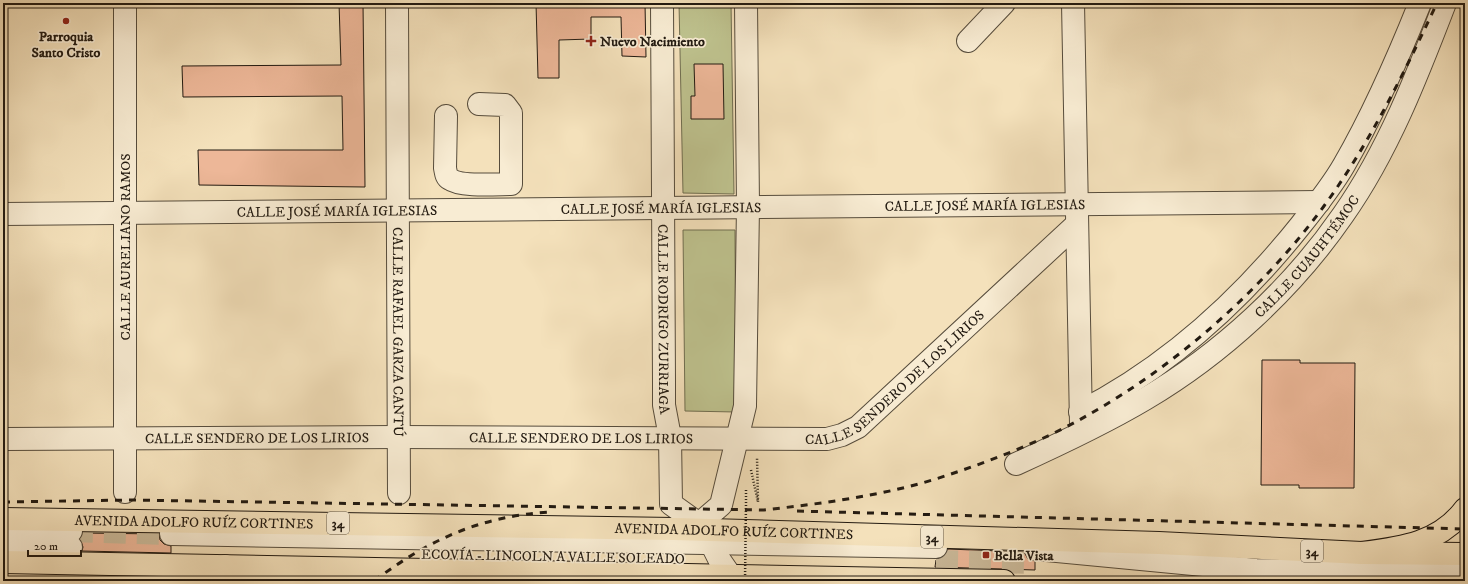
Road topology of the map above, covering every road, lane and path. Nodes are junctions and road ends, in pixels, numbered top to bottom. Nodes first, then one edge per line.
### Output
1 (125, 3) edge
2 (396, 3) edge
3 (662, 3) edge
4 (746, 3) edge
5 (1004, 3) edge
6 (1073, 3) edge
7 (1420, 3) edge
8 (1445, 3) edge
9 (968, 41) dead end
10 (479, 104) dead end
11 (446, 116) dead end
12 (511, 184) junction
13 (1319, 202) junction
14 (748, 206) junction
15 (662, 208) junction
16 (510, 209) junction
17 (397, 210) junction
18 (124, 212) junction
19 (3, 214) edge
20 (1077, 214) junction
21 (1080, 412) junction
22 (1082, 434) junction
23 (399, 437) junction
24 (670, 437) junction
25 (747, 438) junction
26 (3, 439) edge
27 (124, 439) junction
28 (749, 464) dead end
29 (1016, 464) dead end
30 (746, 488) dead end
31 (125, 492) dead end
32 (399, 493) dead end
33 (1465, 508) edge
34 (3, 519) edge
35 (3, 530) edge
36 (171, 540) tunnel mouth
37 (3, 546) edge
38 (1362, 553) junction
39 (936, 554) tunnel mouth
40 (1465, 554) edge
41 (720, 556) edge
42 (1035, 556) tunnel mouth
43 (3, 562) edge
44 (225, 573) edge
45 (374, 574) edge
46 (1465, 574) edge
47 (475, 575) edge
48 (1255, 575) edge
49 (794, 579) edge
50 (891, 580) edge
51 (979, 581) edge
52 (1004, 581) edge
53 (1286, 581) edge

1 - 18 street, CALLE AURELIANO RAMOS
2 - 17 street, CALLE RAFAEL GARZA CANTÚ
3 - 15 street, CALLE RODRIGO ZURRIAGA
4 - 14 street
5 - 9 street
6 - 20 street
7 - 13 street, CALLE CUAUHTÉMOC
8 - 22 street, CALLE CUAUHTÉMOC
10 - 12 street
11 - 12 street
12 - 16 street
13 - 20 street, CALLE JOSÉ MARÍA IGLESIAS
13 - 21 street, CALLE CUAUHTÉMOC
14 - 15 street, CALLE JOSÉ MARÍA IGLESIAS
14 - 20 street, CALLE JOSÉ MARÍA IGLESIAS
14 - 25 street
15 - 16 street, CALLE JOSÉ MARÍA IGLESIAS
15 - 24 street, CALLE RODRIGO ZURRIAGA
16 - 17 street, CALLE JOSÉ MARÍA IGLESIAS
17 - 18 street, CALLE JOSÉ MARÍA IGLESIAS
17 - 23 street, CALLE RAFAEL GARZA CANTÚ
18 - 19 street, CALLE JOSÉ MARÍA IGLESIAS
18 - 27 street, CALLE AURELIANO RAMOS
20 - 21 street
20 - 25 street, CALLE SENDERO DE LOS LIRIOS
21 - 22 street
22 - 29 street, CALLE CUAUHTÉMOC
23 - 24 street, CALLE SENDERO DE LOS LIRIOS
23 - 27 street, CALLE SENDERO DE LOS LIRIOS
23 - 32 street, CALLE RAFAEL GARZA CANTÚ
24 - 25 street, CALLE SENDERO DE LOS LIRIOS
24 - 41 street, CALLE RODRIGO ZURRIAGA
25 - 28 path
25 - 41 street
26 - 27 street, CALLE SENDERO DE LOS LIRIOS
27 - 31 street, CALLE AURELIANO RAMOS
30 - 41 path, bridge
33 - 38 main road
34 - 41 main road, AVENIDA ADOLFO RUÍZ CORTINES / 34
35 - 37 street
36 - 41 street
38 - 40 main road, AVENIDA ADOLFO RUÍZ CORTINES / 34
38 - 41 main road, AVENIDA ADOLFO RUÍZ CORTINES / 34
39 - 41 street
41 - 47 main road, AVENIDA ADOLFO RUÍZ CORTINES / 34
41 - 49 main road, AVENIDA ADOLFO RUÍZ CORTINES / 34
42 - 48 street
43 - 44 main road, AVENIDA ADOLFO RUÍZ CORTINES / 34
44 - 45 main road, AVENIDA ADOLFO RUÍZ CORTINES / 34
45 - 47 main road, AVENIDA ADOLFO RUÍZ CORTINES / 34
46 - 48 street
48 - 53 street
49 - 50 main road, AVENIDA ADOLFO RUÍZ CORTINES / 34
50 - 51 main road, AVENIDA ADOLFO RUÍZ CORTINES / 34
51 - 52 main road, AVENIDA ADOLFO RUÍZ CORTINES / 34

